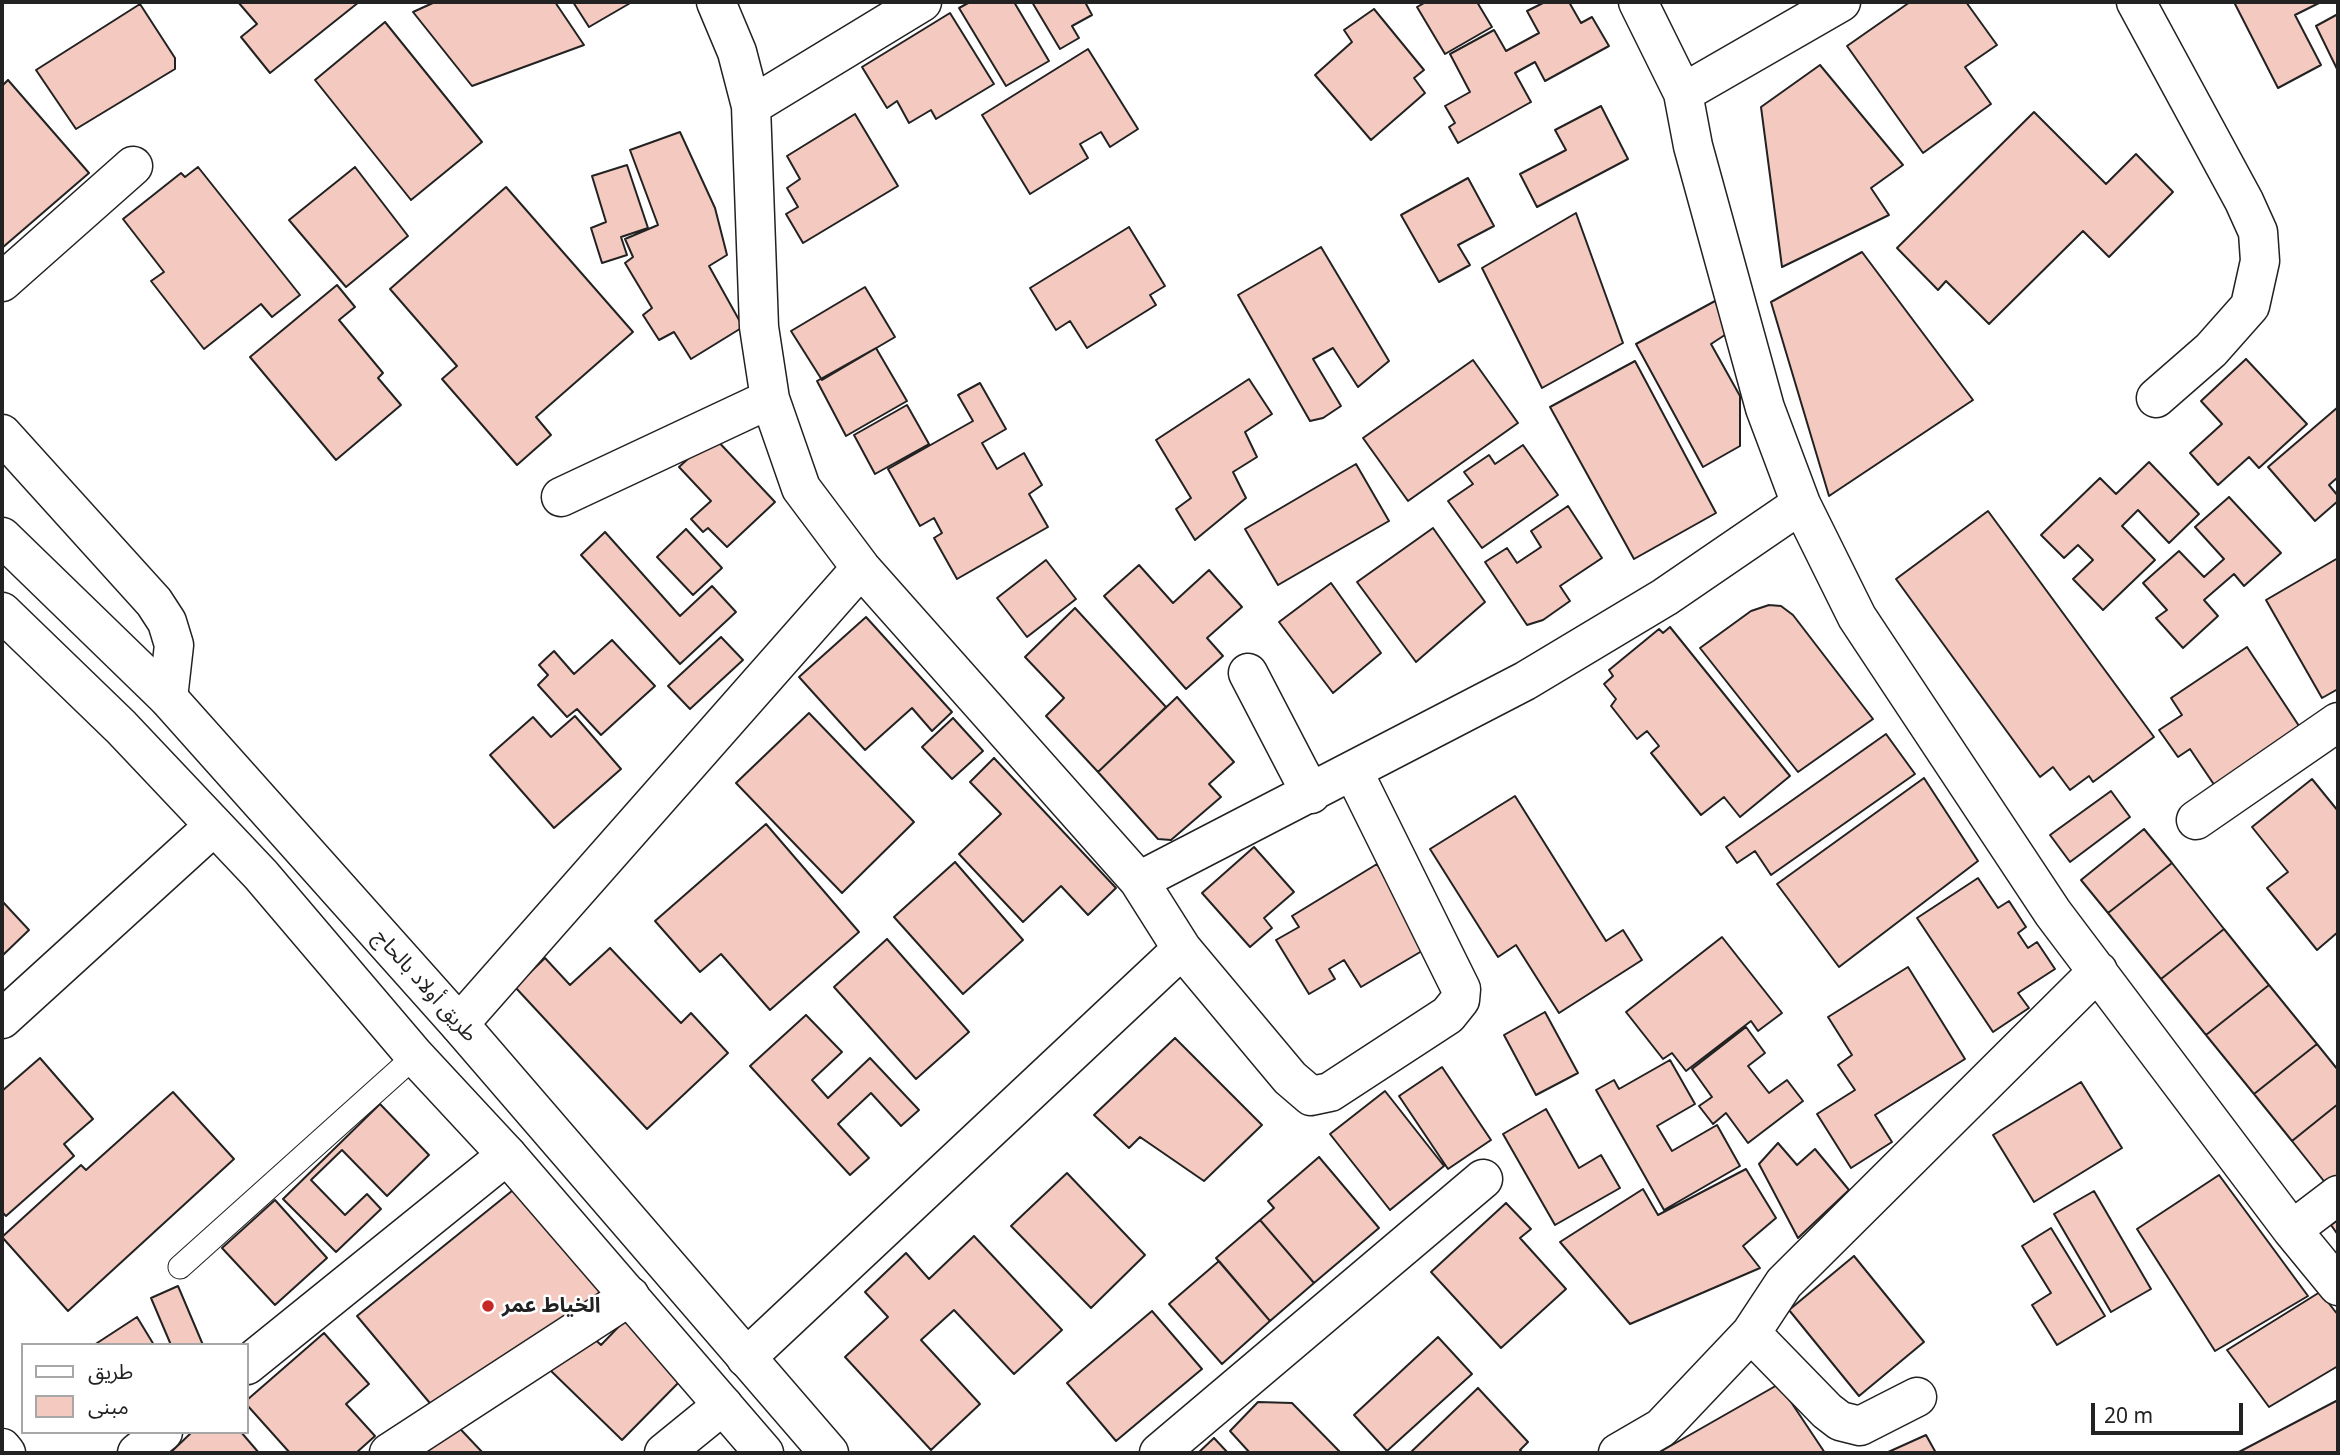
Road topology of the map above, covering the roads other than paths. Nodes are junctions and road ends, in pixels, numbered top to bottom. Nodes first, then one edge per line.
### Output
1 (716, 2) edge
2 (922, 2) edge
3 (1638, 2) edge
4 (1841, 2) edge
5 (2136, 2) edge
6 (1683, 93) junction
7 (751, 106) junction
8 (133, 166) dead end
9 (2, 282) edge
10 (2156, 398) dead end
11 (770, 399) junction
12 (2, 434) edge
13 (561, 497) dead end
14 (1801, 504) junction
15 (2, 537) edge
16 (861, 568) junction
17 (2, 612) edge
18 (1248, 673) dead end
19 (168, 698) junction
20 (2338, 722) edge
21 (1353, 771) junction
22 (1311, 794) junction
23 (2196, 820) dead end
24 (214, 826) junction
25 (1139, 881) junction
26 (1182, 949) junction
27 (2098, 971) junction
28 (2, 1019) edge
29 (459, 1024) junction
30 (415, 1056) junction
31 (507, 1155) junction
32 (1483, 1179) dead end
33 (2338, 1195) edge
34 (2292, 1230) junction
35 (180, 1266) dead end
36 (2338, 1286) edge
37 (630, 1296) junction
38 (1751, 1333) junction
39 (746, 1358) junction
40 (248, 1363) edge
41 (1917, 1397) dead end
42 (723, 1405) junction
43 (161, 1434) edge
44 (2, 1448) edge
45 (6, 1453) edge
46 (137, 1453) edge
47 (389, 1453) edge
48 (664, 1453) edge
49 (764, 1453) edge
50 (829, 1453) edge
51 (1159, 1453) edge
52 (1618, 1453) edge

1 - 7 street
2 - 7 street
3 - 6 street
4 - 6 street
5 - 10 street
6 - 14 street
7 - 11 street
8 - 9 street
11 - 13 street
11 - 16 street
12 - 19 street
14 - 21 street
14 - 27 street
15 - 19 street, طريق أولاد بالحاج
16 - 25 street
16 - 29 street
17 - 24 street
18 - 22 street
19 - 29 street, طريق أولاد بالحاج
20 - 23 street
21 - 22 street
21 - 26 street
22 - 25 street
24 - 28 street
24 - 30 street
25 - 26 street
26 - 39 street
27 - 34 street
27 - 38 street
29 - 39 street, طريق أولاد بالحاج
30 - 31 street
30 - 35 lane
31 - 37 street
31 - 40 street
32 - 51 street
33 - 34 street
34 - 36 street
37 - 42 street
37 - 47 street
38 - 41 street
38 - 52 street
39 - 50 street, طريق أولاد بالحاج
42 - 48 street
42 - 49 street
43 - 46 street
44 - 45 street

